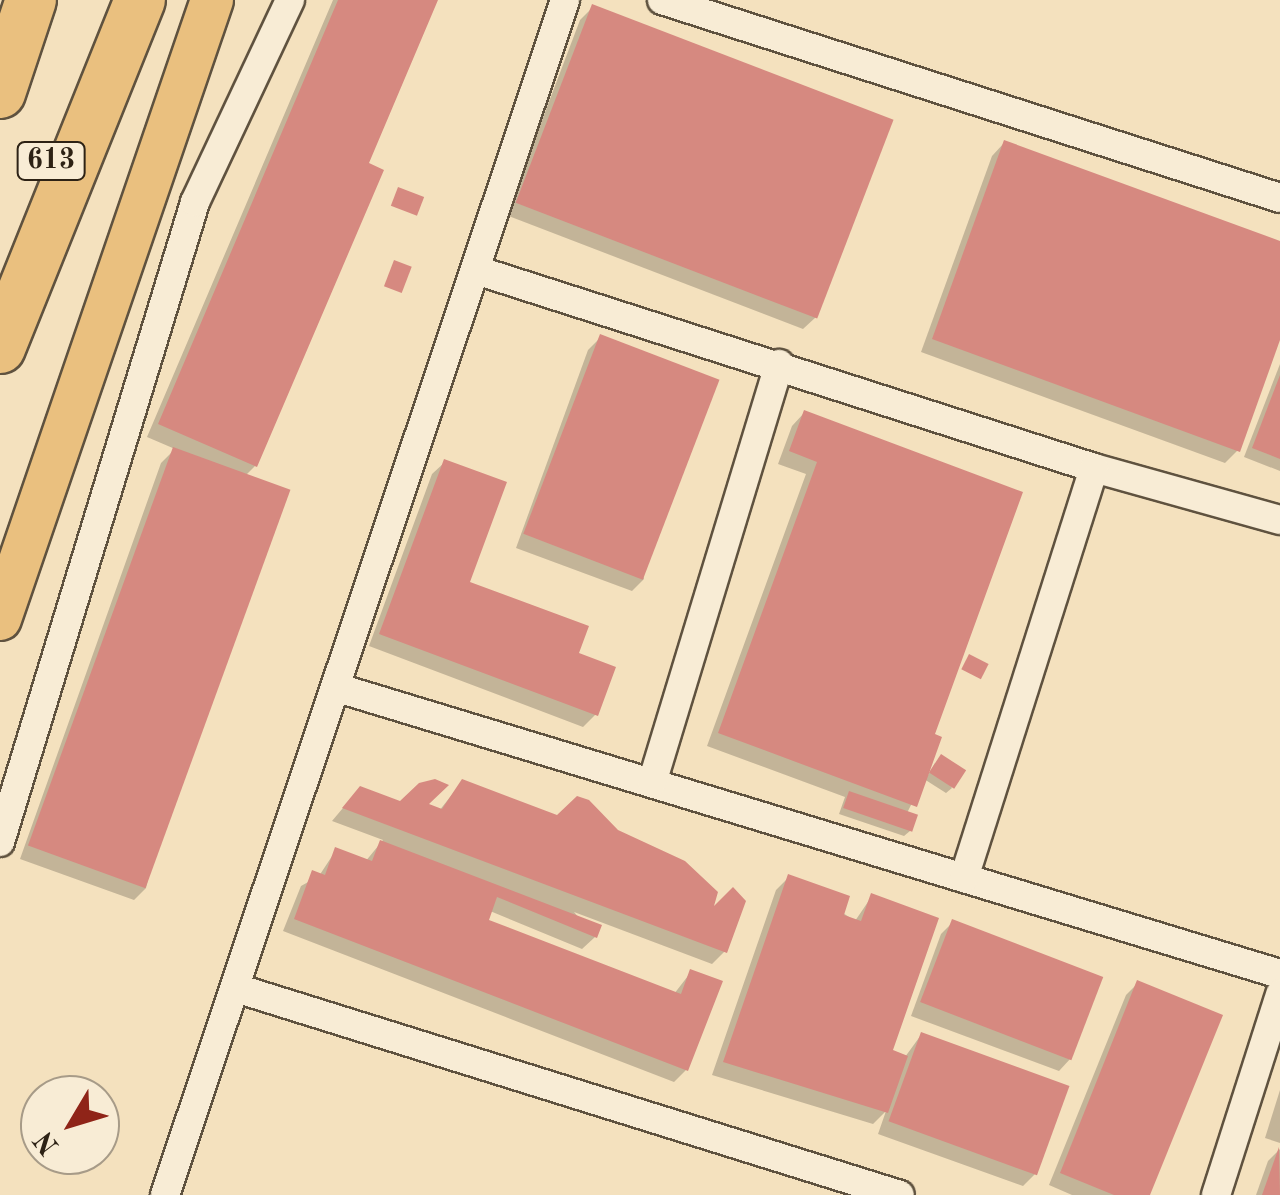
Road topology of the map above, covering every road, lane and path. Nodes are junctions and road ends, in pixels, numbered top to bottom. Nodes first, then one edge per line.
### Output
1 (31, 0) edge
2 (103, 0) edge
3 (140, 0) edge
4 (212, 0) edge
5 (290, 0) edge
6 (565, 0) edge
7 (662, 0) edge
8 (0, 93) edge
9 (1280, 198) edge
10 (476, 270) junction
11 (0, 322) edge
12 (0, 348) edge
13 (779, 364) junction
14 (1094, 468) junction
15 (1280, 520) edge
16 (0, 619) edge
17 (338, 688) junction
18 (652, 783) junction
19 (0, 842) edge
20 (964, 878) junction
21 (1280, 974) edge
22 (238, 989) junction
23 (1280, 994) edge
24 (165, 1195) edge
25 (900, 1195) edge
26 (1216, 1195) edge

1 - 8 highway
2 - 11 highway, 613
3 - 12 highway
4 - 16 main road
5 - 19 street
6 - 10 street
7 - 9 street
10 - 13 street
10 - 17 street
13 - 14 street
13 - 18 street
14 - 15 street
14 - 20 street
17 - 18 street
17 - 22 street
18 - 20 street
20 - 21 street
22 - 24 street
22 - 25 street
23 - 26 street

